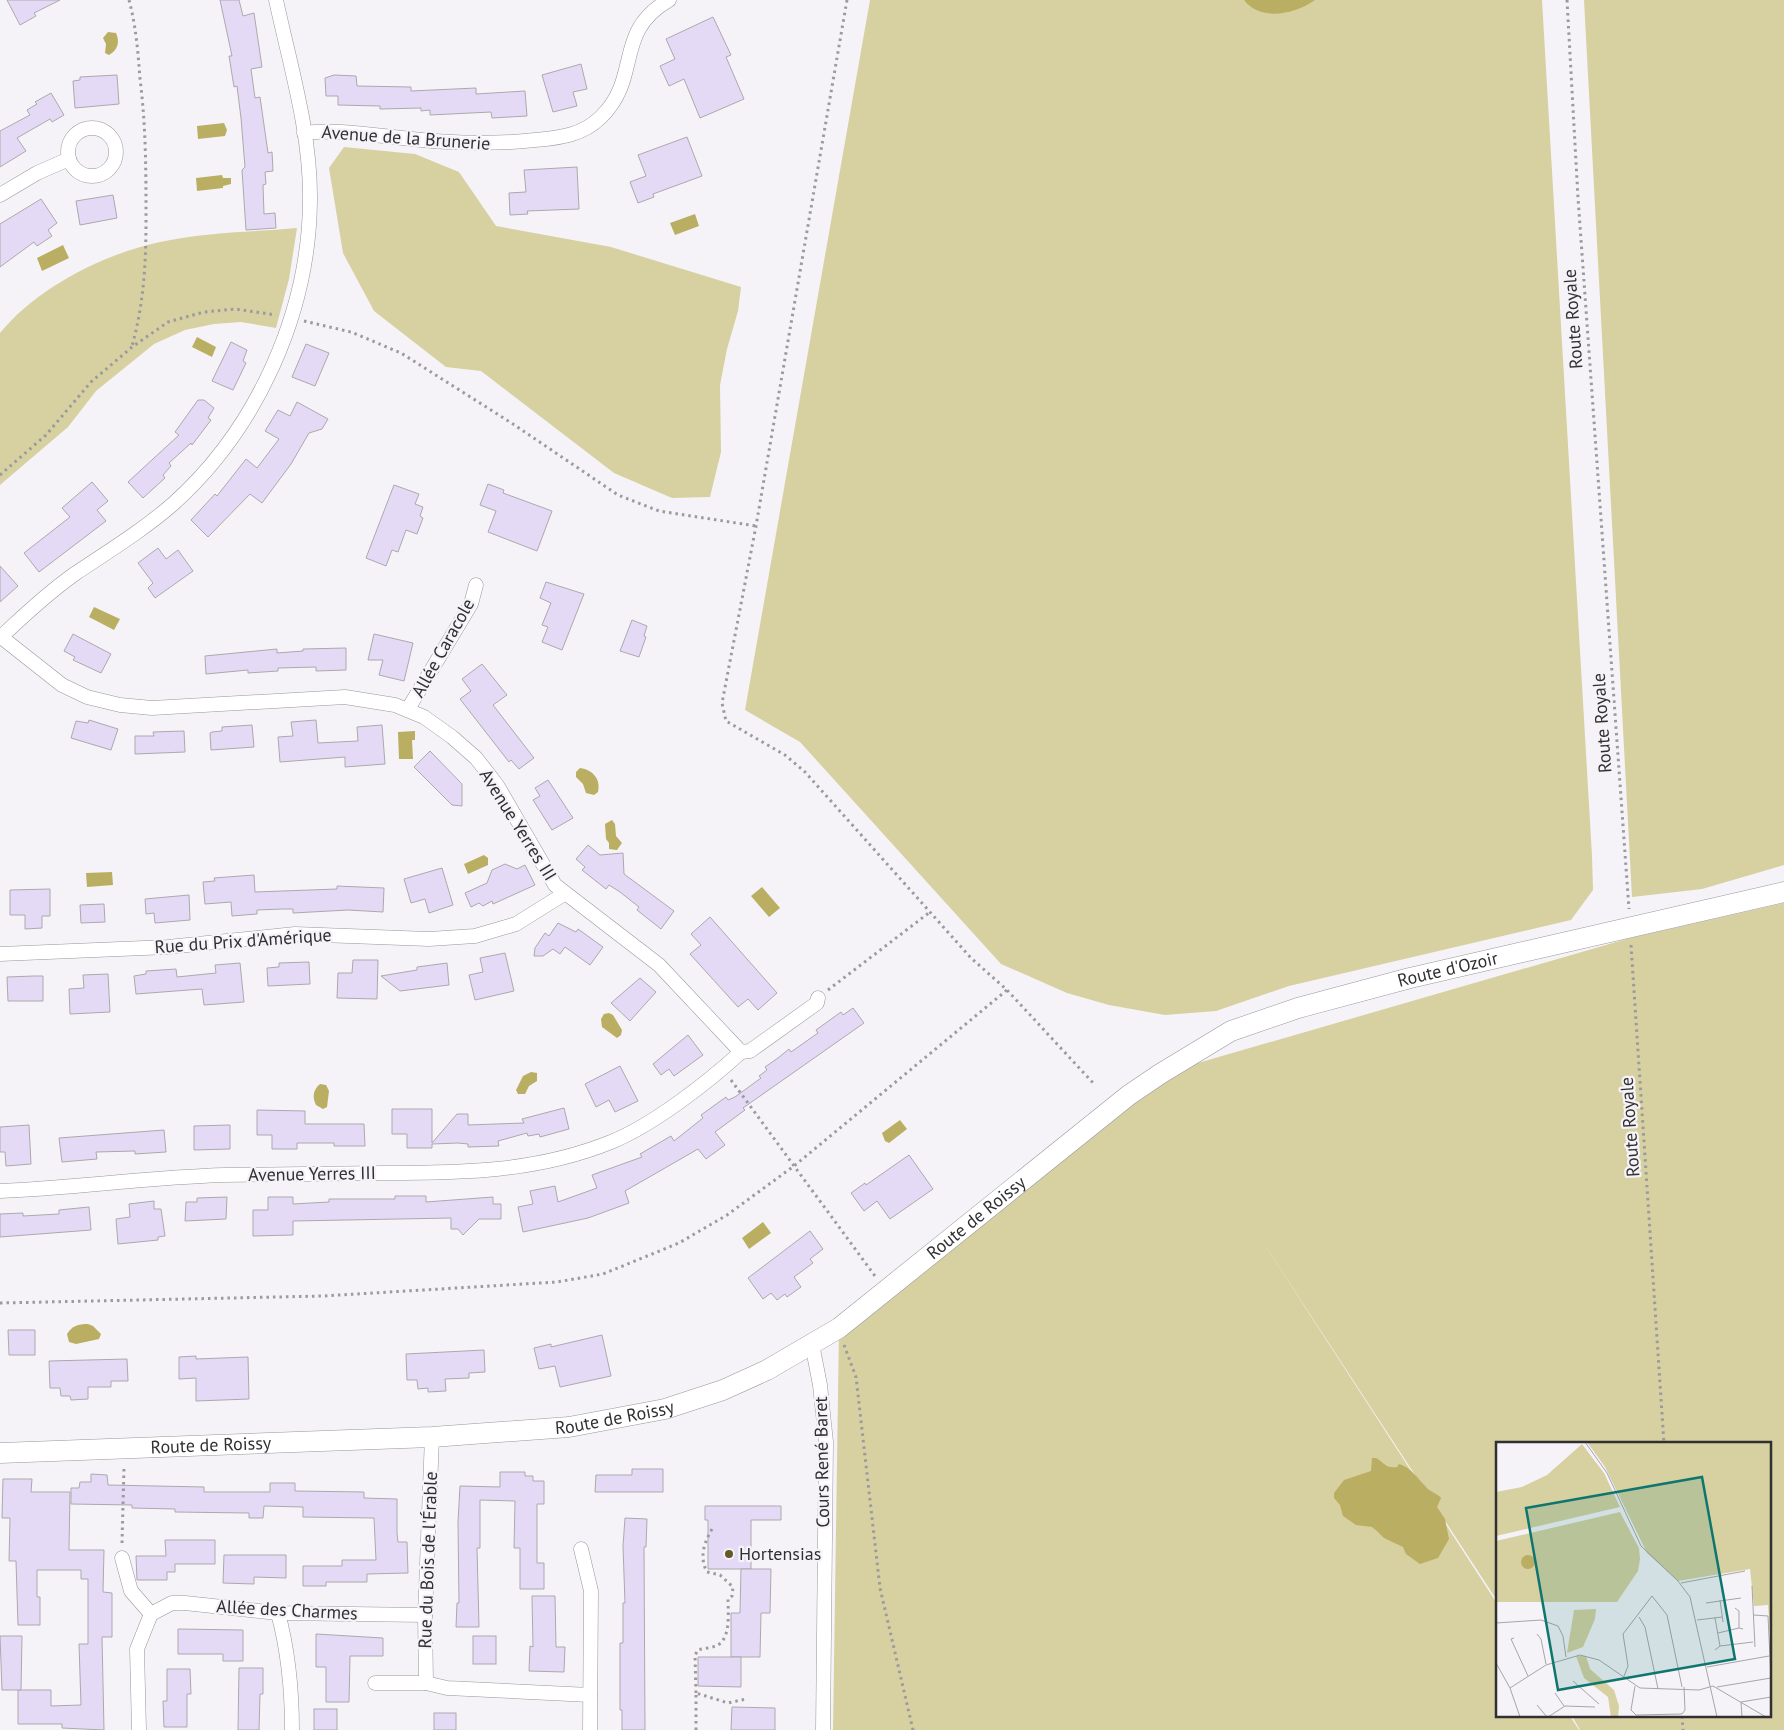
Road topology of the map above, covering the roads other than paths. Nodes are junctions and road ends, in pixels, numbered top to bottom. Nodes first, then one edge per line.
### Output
1 (276, 0) edge
2 (669, 0) edge
3 (304, 133) junction
4 (69, 159) dead end
5 (0, 195) edge
6 (476, 585) dead end
7 (1, 638) edge
8 (408, 709) junction
9 (1784, 892) edge
10 (564, 894) junction
11 (0, 954) edge
12 (818, 998) road end
13 (742, 1052) junction
14 (1129, 1096) joint
15 (0, 1191) edge
16 (812, 1344) junction
17 (432, 1437) junction
18 (0, 1452) edge
19 (581, 1549) dead end
20 (122, 1558) road end
21 (278, 1613) junction
22 (151, 1614) junction
23 (425, 1615) junction
24 (426, 1683) junction
25 (375, 1684) dead end
26 (590, 1695) junction
27 (139, 1730) edge
28 (292, 1730) edge
29 (590, 1730) edge
30 (822, 1730) edge

1 - 3 street
2 - 3 street, Avenue de la Brunerie
3 - 7 street
4 - 5 street
6 - 8 street, Allée Caracole
7 - 8 street, Avenue Yerres III
8 - 10 street, Avenue Yerres III
9 - 14 main road, Route d'Ozoir
10 - 11 street, Rue du Prix d'Amérique
10 - 13 street, Avenue Yerres III
12 - 13 street, Avenue Yerres III
13 - 15 street, Avenue Yerres III
14 - 16 main road, Route de Roissy
16 - 17 main road, Route de Roissy
16 - 30 street, Cours René Baret
17 - 18 main road, Route de Roissy
17 - 23 street, Rue du Bois de l'Érable
19 - 26 street
20 - 22 street
21 - 22 street, Allée des Charmes
21 - 23 street, Allée des Charmes
21 - 28 street
22 - 27 street
23 - 24 street, Rue du Bois de l'Érable
24 - 25 street
24 - 26 street
26 - 29 street

